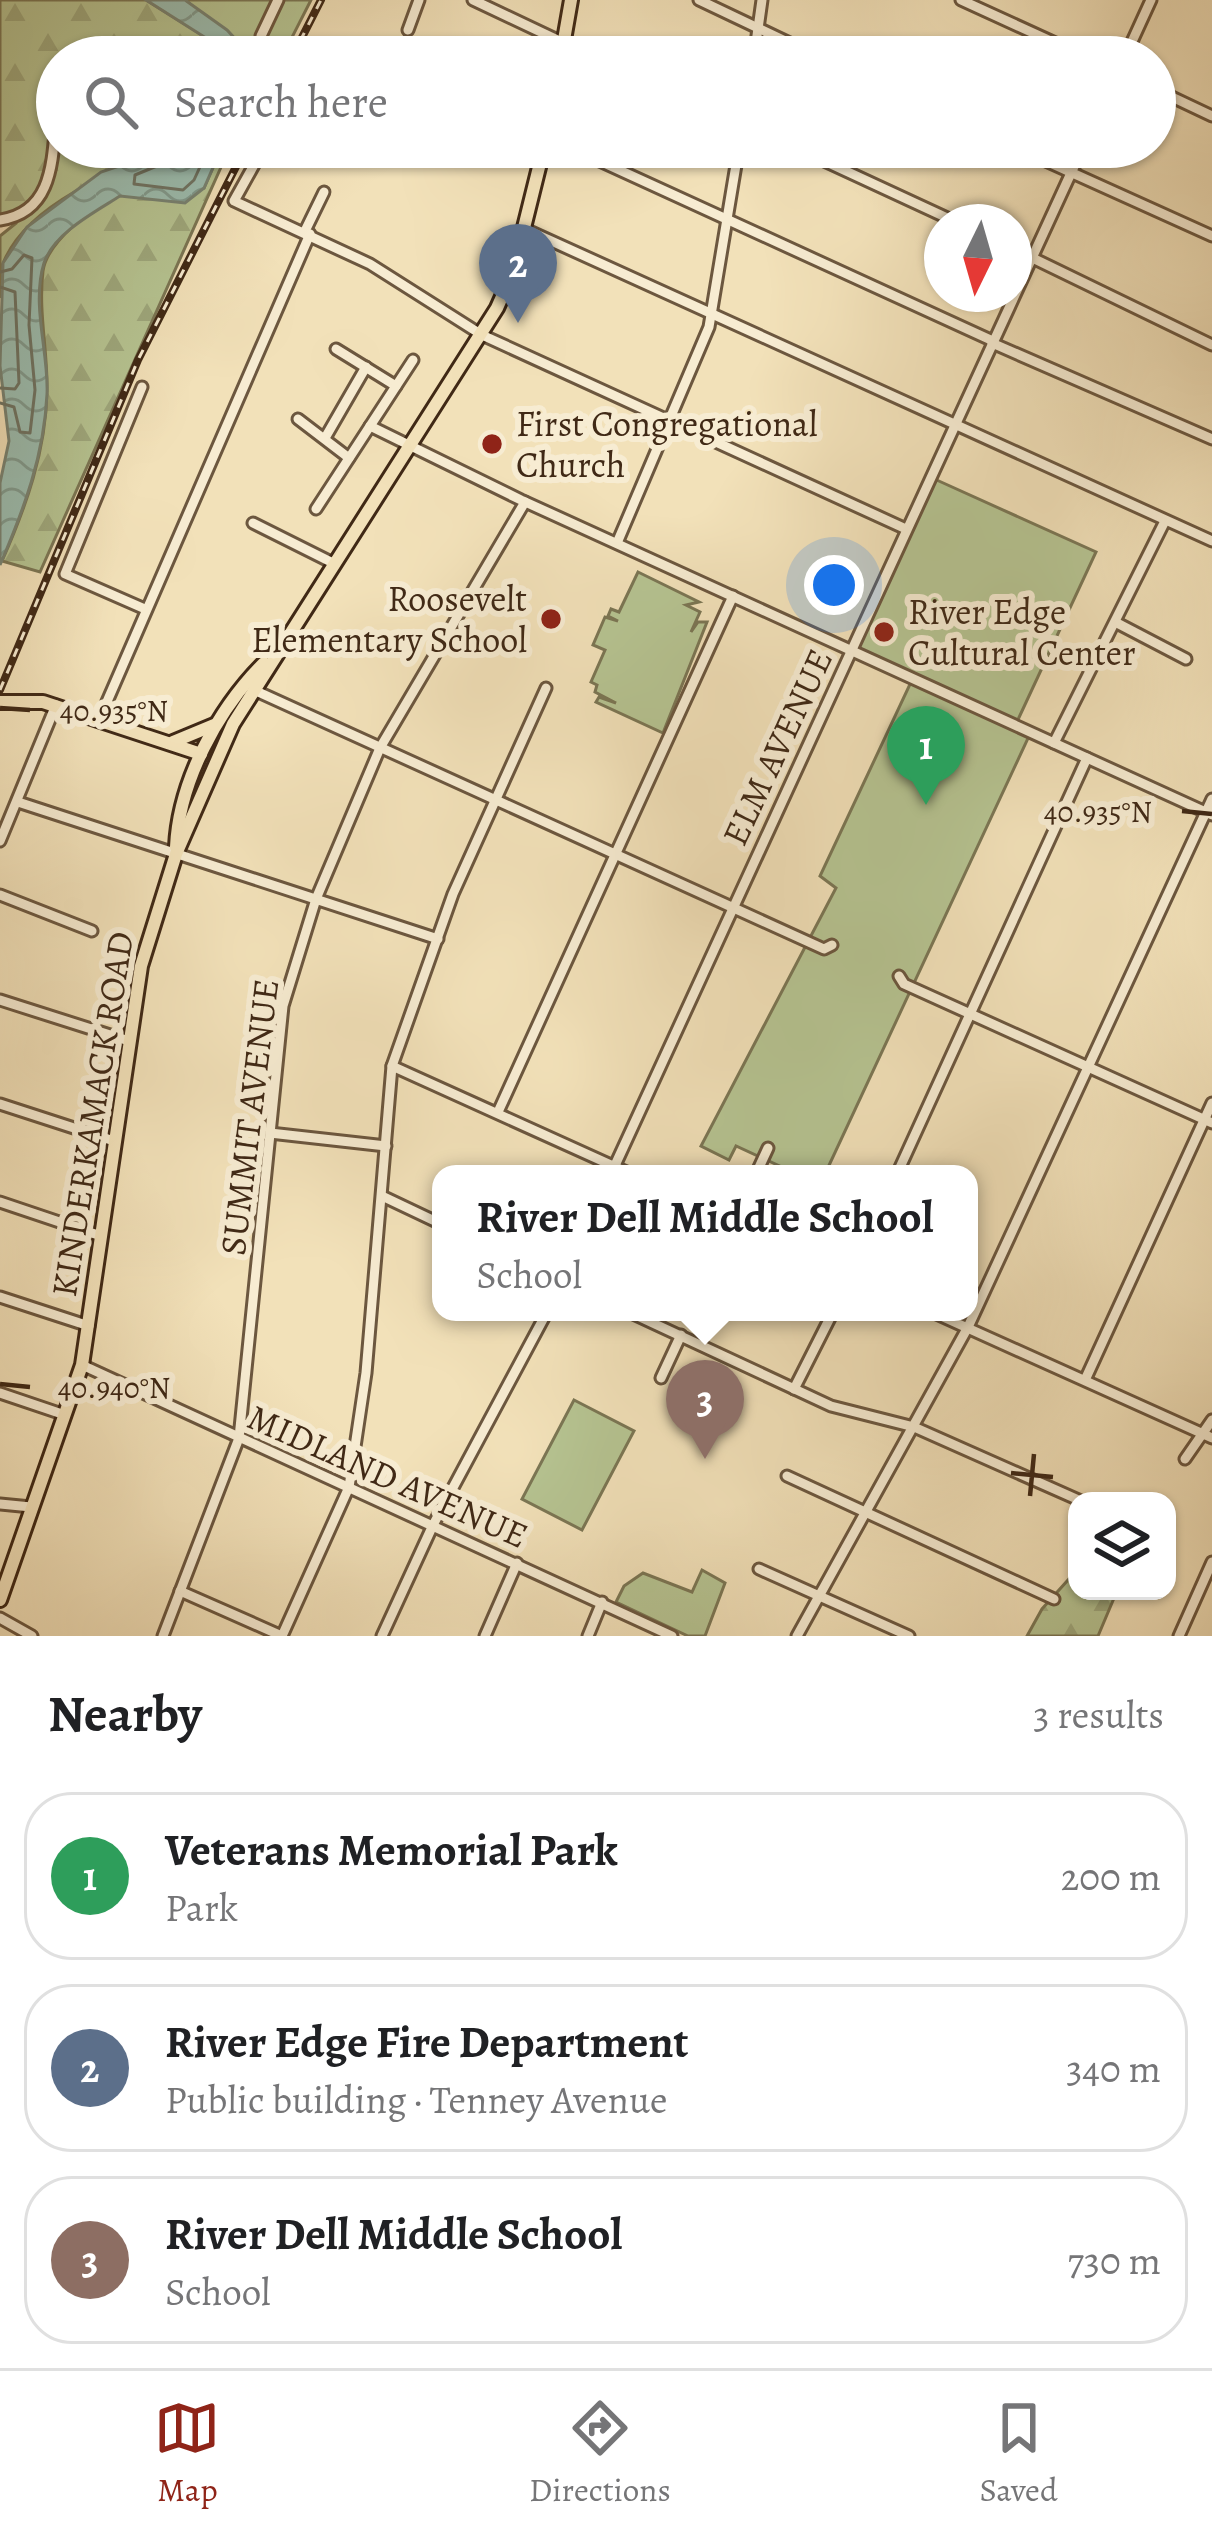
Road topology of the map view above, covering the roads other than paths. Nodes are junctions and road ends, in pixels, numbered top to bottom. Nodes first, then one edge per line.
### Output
1 (278, 0) edge
2 (419, 0) edge
3 (473, 0) edge
4 (571, 0) edge
5 (699, 0) edge
6 (762, 0) edge
7 (961, 0) edge
8 (1151, 0) edge
9 (408, 30) dead end
10 (758, 30) junction
11 (261, 36) edge
12 (538, 36) edge
13 (565, 36) edge
14 (757, 36) edge
15 (772, 36) edge
16 (1040, 36) edge
17 (1135, 36) edge
18 (1176, 99) edge
19 (1212, 116) edge
20 (49, 168) edge
21 (252, 168) edge
22 (539, 168) edge
23 (615, 168) edge
24 (737, 168) edge
25 (839, 168) edge
26 (1060, 168) edge
27 (1073, 168) edge
28 (1071, 173) junction
29 (325, 192) dead end
30 (924, 207) edge
31 (0, 220) edge
32 (730, 220) junction
33 (525, 229) junction
34 (308, 232) junction
35 (1212, 236) edge
36 (1032, 257) joint
37 (1007, 312) edge
38 (712, 314) junction
39 (482, 335) junction
40 (993, 342) junction
41 (1212, 345) edge
42 (336, 349) dead end
43 (412, 360) dead end
44 (366, 367) junction
45 (396, 386) junction
46 (142, 387) dead end
47 (298, 419) dead end
48 (671, 422) junction
49 (954, 424) junction
50 (370, 426) junction
51 (325, 438) junction
52 (1212, 440) edge
53 (410, 448) junction
54 (349, 458) junction
55 (525, 502) junction
56 (316, 509) dead end
57 (1165, 520) junction
58 (253, 523) dead end
59 (906, 529) junction
60 (1212, 541) edge
61 (616, 543) junction
62 (335, 564) junction
63 (733, 596) junction
64 (145, 609) junction
65 (1117, 623) junction
66 (282, 644) junction
67 (852, 650) junction
68 (1186, 659) dead end
69 (546, 688) dead end
70 (254, 689) junction
71 (236, 698) junction
72 (0, 703) edge
73 (56, 706) junction
74 (99, 720) junction
75 (220, 720) junction
76 (166, 742) junction
77 (1054, 743) junction
78 (380, 748) junction
79 (201, 754) junction
80 (1088, 758) junction
81 (191, 782) junction
82 (496, 799) junction
83 (1212, 799) edge
84 (17, 802) junction
85 (1208, 814) edge
86 (0, 842) edge
87 (618, 852) junction
88 (176, 854) junction
89 (0, 896) edge
90 (316, 899) junction
91 (733, 905) junction
92 (92, 931) dead end
93 (438, 938) junction
94 (832, 945) dead end
95 (899, 976) dead end
96 (0, 1000) edge
97 (970, 1013) junction
98 (129, 1041) junction
99 (392, 1066) junction
100 (1087, 1066) junction
101 (1212, 1103) edge
102 (0, 1104) edge
103 (498, 1112) junction
104 (1208, 1121) edge
105 (270, 1133) junction
106 (114, 1141) junction
107 (386, 1146) junction
108 (768, 1148) dead end
109 (603, 1165) edge
110 (615, 1165) edge
111 (760, 1165) edge
112 (901, 1165) edge
113 (382, 1196) junction
114 (0, 1202) edge
115 (432, 1220) edge
116 (101, 1236) junction
117 (0, 1297) edge
118 (978, 1305) edge
119 (542, 1321) edge
120 (649, 1321) edge
121 (828, 1321) edge
122 (954, 1321) edge
123 (971, 1321) edge
124 (89, 1326) junction
125 (968, 1327) junction
126 (681, 1335) junction
127 (82, 1365) junction
128 (661, 1378) dead end
129 (1085, 1380) junction
130 (794, 1389) junction
131 (0, 1394) edge
132 (65, 1415) junction
133 (1212, 1420) edge
134 (914, 1427) junction
135 (1209, 1436) edge
136 (239, 1438) junction
137 (1185, 1459) dead end
138 (787, 1476) dead end
139 (349, 1487) junction
140 (1068, 1495) edge
141 (0, 1504) edge
142 (32, 1508) junction
143 (867, 1512) junction
144 (433, 1525) junction
145 (1212, 1562) edge
146 (517, 1564) junction
147 (759, 1569) dead end
148 (180, 1591) junction
149 (819, 1597) junction
150 (1054, 1599) dead end
151 (0, 1600) edge
152 (602, 1603) junction
153 (0, 1618) edge
154 (31, 1634) edge
155 (163, 1636) edge
156 (282, 1636) edge
157 (382, 1636) edge
158 (485, 1636) edge
159 (588, 1636) edge
160 (672, 1636) edge
161 (796, 1636) edge
162 (909, 1636) edge
163 (1179, 1636) edge

1 - 11 street
2 - 9 street
3 - 12 street
4 - 13 main road
5 - 10 street
6 - 10 street
7 - 16 street
8 - 17 street
10 - 14 street
10 - 15 street
18 - 19 street
20 - 31 street
21 - 34 street
22 - 33 main road, KINDERKAMACK ROAD
23 - 32 street
24 - 32 street
25 - 30 street
26 - 28 street
27 - 28 street, ELM AVENUE
28 - 35 street
28 - 36 street, ELM AVENUE
29 - 34 street
32 - 38 street
32 - 40 street
33 - 38 street
33 - 39 main road, KINDERKAMACK ROAD
34 - 39 street
34 - 64 street
36 - 41 street
37 - 40 street, ELM AVENUE
38 - 48 street
38 - 49 street
39 - 48 street
39 - 53 main road, KINDERKAMACK ROAD
40 - 49 street, ELM AVENUE
40 - 52 street
42 - 44 street
43 - 45 street
44 - 45 street
44 - 51 street
45 - 50 street
46 - 64 street
47 - 51 street
48 - 59 street
48 - 61 street
49 - 57 street
49 - 59 street, ELM AVENUE
50 - 53 street
50 - 54 street
51 - 54 street
53 - 55 street
53 - 62 main road, KINDERKAMACK ROAD
54 - 56 street
55 - 61 street
55 - 78 street, SUMMIT AVENUE
57 - 60 street
57 - 65 street
58 - 62 street
59 - 67 street, ELM AVENUE
61 - 63 street
62 - 66 main road, KINDERKAMACK ROAD
63 - 67 street
63 - 87 street
64 - 74 street
65 - 68 street
65 - 77 street
66 - 70 main road, KINDERKAMACK ROAD
66 - 71 main road
67 - 77 street
67 - 91 street, ELM AVENUE
69 - 82 street
70 - 71 main road
70 - 78 street
70 - 88 main road, KINDERKAMACK ROAD
71 - 75 main road
72 - 73 main road
73 - 74 main road
73 - 84 street
74 - 76 main road
75 - 76 main road
75 - 79 main road
76 - 79 main road
76 - 81 main road
77 - 80 street
78 - 82 street
78 - 90 street, SUMMIT AVENUE
79 - 81 main road
80 - 85 street
80 - 97 street
81 - 88 main road
82 - 87 street
82 - 93 street
83 - 85 street
84 - 86 street
84 - 88 street
85 - 100 street
87 - 91 street
87 - 103 street
88 - 90 street
88 - 98 main road, KINDERKAMACK ROAD
89 - 92 street
90 - 93 street
90 - 105 street, SUMMIT AVENUE
91 - 94 street
91 - 110 street, ELM AVENUE
93 - 99 street
95 - 97 street
96 - 98 street
97 - 100 street
97 - 112 street
98 - 106 main road, KINDERKAMACK ROAD
99 - 103 street
99 - 107 street
100 - 104 street
100 - 118 street
101 - 104 street
102 - 106 street
103 - 109 street
104 - 129 street
105 - 107 street
105 - 136 street, SUMMIT AVENUE
106 - 116 main road, KINDERKAMACK ROAD
107 - 113 street
108 - 111 street
113 - 115 street
113 - 139 street
114 - 116 street
116 - 124 main road, KINDERKAMACK ROAD
117 - 124 street
119 - 144 street
120 - 126 street
121 - 130 street
122 - 125 street
123 - 125 street
124 - 127 main road, KINDERKAMACK ROAD
125 - 129 street
125 - 134 street
126 - 128 street
126 - 130 street
127 - 132 main road, KINDERKAMACK ROAD
127 - 136 street, MIDLAND AVENUE
129 - 135 street
130 - 134 street
131 - 132 street
132 - 142 main road, KINDERKAMACK ROAD
133 - 135 street
134 - 140 street
134 - 143 street
135 - 137 street
136 - 139 street, MIDLAND AVENUE
136 - 148 street, SUMMIT AVENUE
138 - 143 street
139 - 144 street, MIDLAND AVENUE
139 - 156 street
141 - 142 street
142 - 151 main road, KINDERKAMACK ROAD
143 - 149 street
143 - 150 street
144 - 146 street, MIDLAND AVENUE
144 - 157 street
145 - 163 street
146 - 152 street, MIDLAND AVENUE
146 - 158 street
147 - 149 street
148 - 155 street, SUMMIT AVENUE
148 - 156 street
149 - 161 street
149 - 162 street
152 - 159 street
152 - 160 street, MIDLAND AVENUE
153 - 154 street

